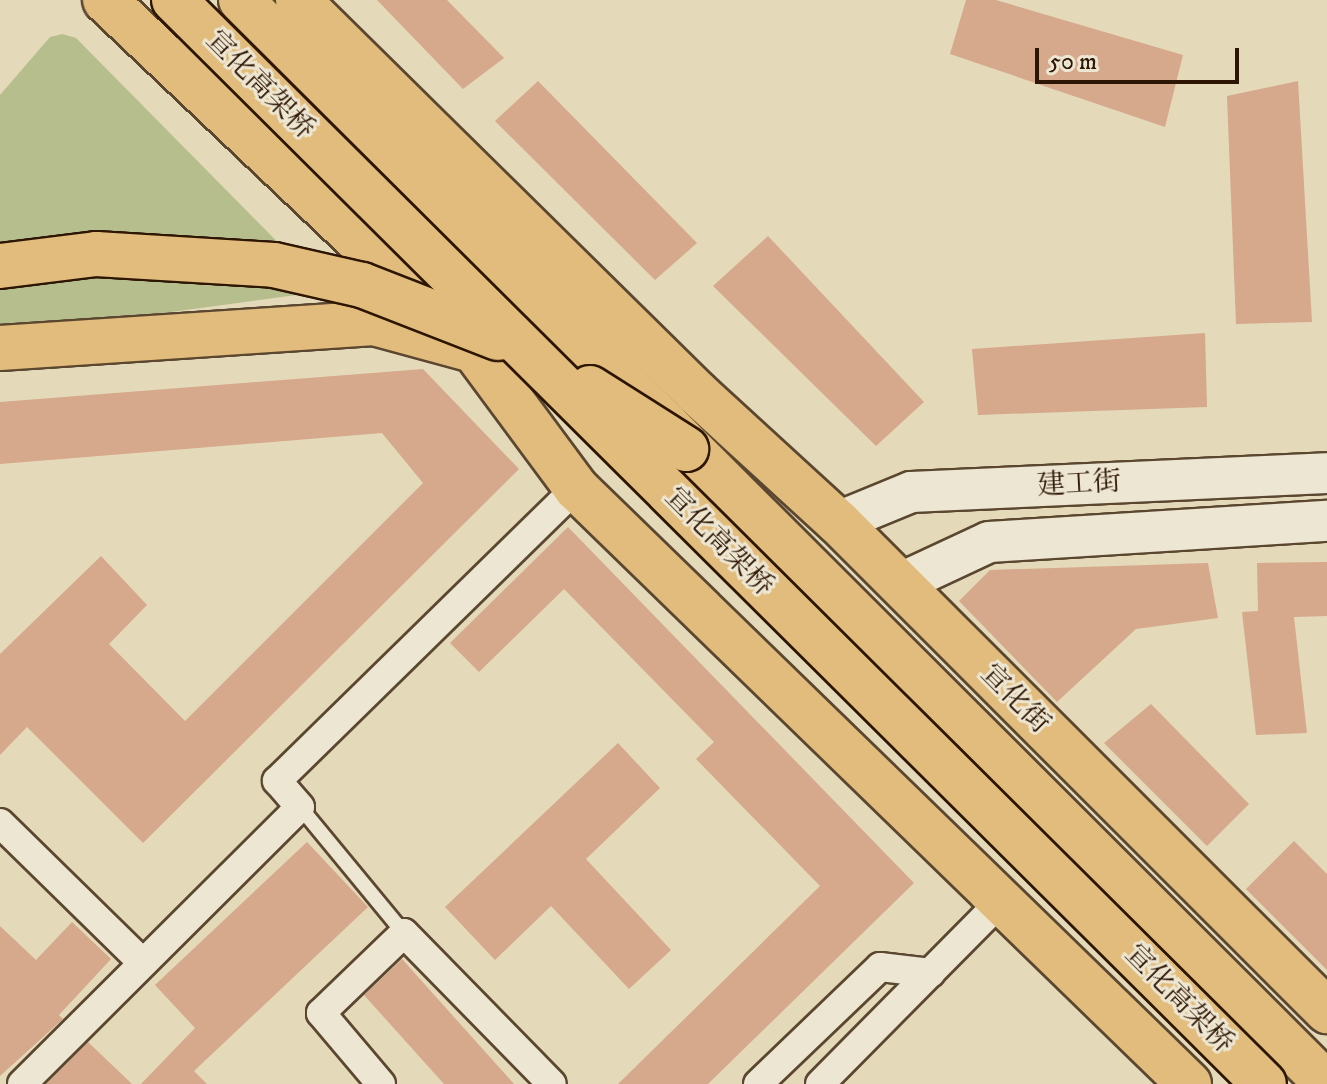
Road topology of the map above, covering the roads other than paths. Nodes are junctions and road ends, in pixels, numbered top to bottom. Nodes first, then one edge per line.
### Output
1 (105, 0) edge
2 (174, 0) edge
3 (241, 0) edge
4 (298, 0) edge
5 (0, 266) edge
6 (0, 348) edge
7 (474, 350) junction
8 (686, 449) junction
9 (1327, 473) edge
10 (583, 495) junction
11 (1327, 521) edge
12 (838, 522) junction
13 (899, 584) junction
14 (300, 807) junction
15 (0, 823) edge
16 (1002, 900) junction
17 (404, 933) junction
18 (143, 963) junction
19 (931, 973) junction
20 (1327, 1011) edge
21 (22, 1084) edge
22 (381, 1084) edge
23 (552, 1084) edge
24 (758, 1084) edge
25 (820, 1084) edge
26 (1189, 1084) edge
27 (1264, 1084) edge
28 (1327, 1084) edge

1 - 7 highway
2 - 27 highway, 宣化高架桥, bridge
3 - 8 highway, 宣化高架桥, bridge
4 - 12 highway, 宣化街
5 - 8 highway, bridge
6 - 7 highway
7 - 10 highway
8 - 28 highway, 宣化高架桥
9 - 12 street, 建工街
10 - 14 street
10 - 16 highway
11 - 13 street, 建工街
12 - 13 highway, 宣化街
13 - 20 highway, 宣化街
14 - 17 lane
14 - 18 street
15 - 18 street
16 - 19 street
16 - 26 highway
17 - 22 street
17 - 23 street
18 - 21 street
19 - 24 street
19 - 25 street

